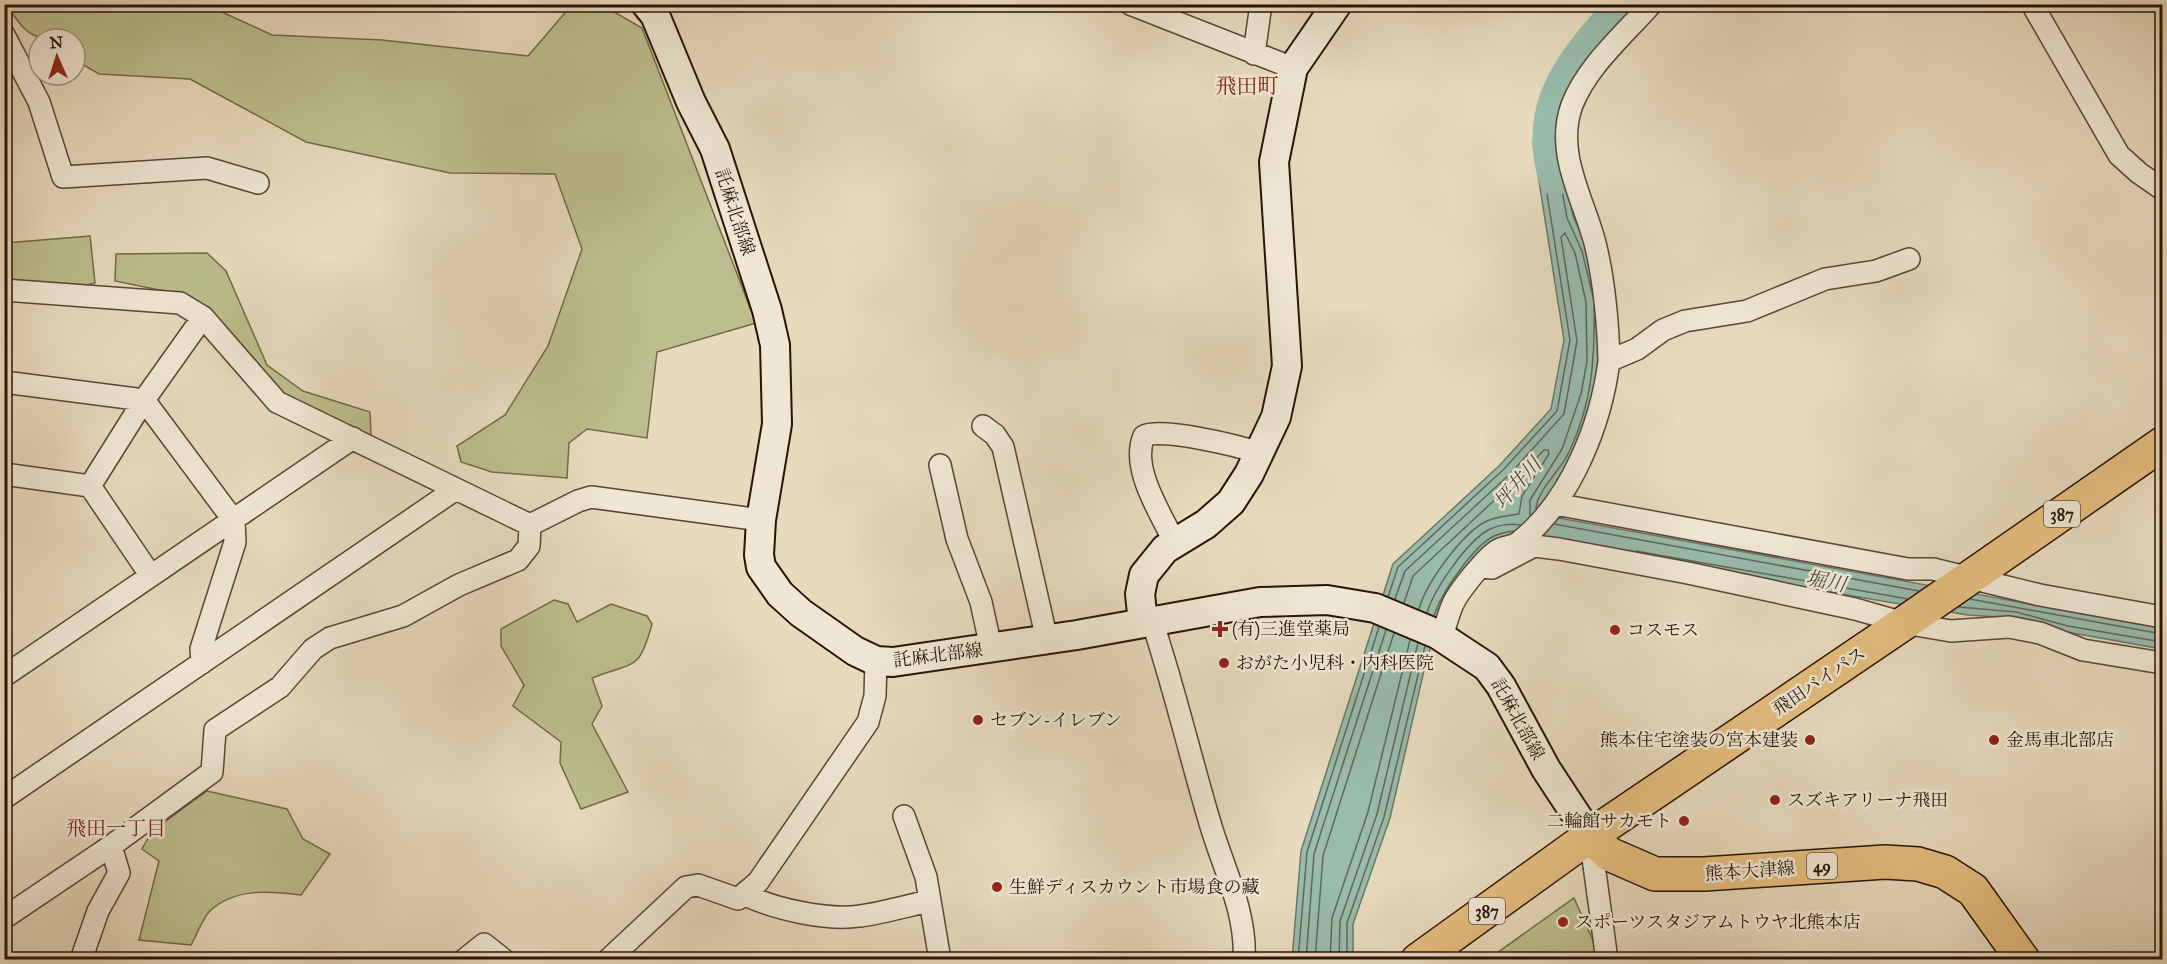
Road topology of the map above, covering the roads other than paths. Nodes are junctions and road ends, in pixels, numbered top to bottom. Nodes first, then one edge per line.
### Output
1 (646, 4) edge
2 (1261, 4) edge
3 (1337, 4) edge
4 (1651, 4) edge
5 (2032, 4) edge
6 (1134, 5) edge
7 (4, 34) edge
8 (1254, 54) junction
9 (1293, 68) junction
10 (258, 183) dead end
11 (2163, 189) edge
12 (1909, 259) dead end
13 (4, 290) edge
14 (203, 317) junction
15 (1609, 361) junction
16 (4, 382) edge
17 (144, 400) junction
18 (983, 426) dead end
19 (353, 438) junction
20 (2163, 444) edge
21 (1259, 453) junction
22 (940, 465) dead end
23 (4, 474) edge
24 (90, 486) junction
25 (456, 489) junction
26 (1552, 507) junction
27 (761, 520) junction
28 (234, 521) junction
29 (530, 525) junction
30 (1174, 543) junction
31 (1482, 567) junction
32 (151, 576) junction
33 (1966, 580) junction
34 (2163, 617) edge
35 (1908, 620) junction
36 (1147, 622) junction
37 (1440, 635) junction
38 (1047, 639) junction
39 (991, 648) junction
40 (876, 661) junction
41 (202, 663) junction
42 (2163, 663) edge
43 (4, 676) edge
44 (4, 798) edge
45 (904, 816) dead end
46 (1590, 836) junction
47 (111, 846) junction
48 (746, 895) junction
49 (929, 902) junction
50 (4, 918) edge
51 (81, 960) edge
52 (464, 960) edge
53 (504, 960) edge
54 (608, 960) edge
55 (940, 960) edge
56 (1244, 960) edge
57 (1418, 960) edge
58 (1607, 960) edge
59 (2023, 960) edge

1 - 27 main road, 託麻北部線
2 - 8 street
3 - 9 main road
4 - 15 street
5 - 11 street
6 - 8 street
7 - 10 street
8 - 9 street
9 - 21 main road
12 - 15 street
13 - 14 street
14 - 17 street
14 - 19 street
15 - 26 street
16 - 17 street
17 - 24 street
17 - 28 street
18 - 38 street
19 - 25 street
19 - 28 street
20 - 33 main road, 飛田バイパス / 387
21 - 30 main road
21 - 30 street
22 - 39 street
23 - 24 street
24 - 32 street
25 - 29 street
25 - 41 street
26 - 31 street
26 - 33 street
27 - 29 street
27 - 40 main road, 託麻北部線
28 - 32 street
28 - 41 street
29 - 47 street
30 - 36 main road
31 - 35 street
31 - 37 street
32 - 43 street
33 - 34 street
33 - 35 main road, 飛田バイパス / 387
35 - 42 street
35 - 46 main road, 飛田バイパス / 387
36 - 37 main road, 託麻北部線
36 - 38 main road, 託麻北部線
36 - 56 street
37 - 46 main road, 託麻北部線
38 - 39 main road, 託麻北部線
39 - 40 main road, 託麻北部線
40 - 48 street
41 - 44 street
45 - 49 street
46 - 57 main road, 飛田バイパス / 387
46 - 58 street
46 - 59 main road, 熊本大津線 / 49
47 - 50 street
47 - 51 street
48 - 49 street
48 - 54 street
49 - 55 street
52 - 53 street

